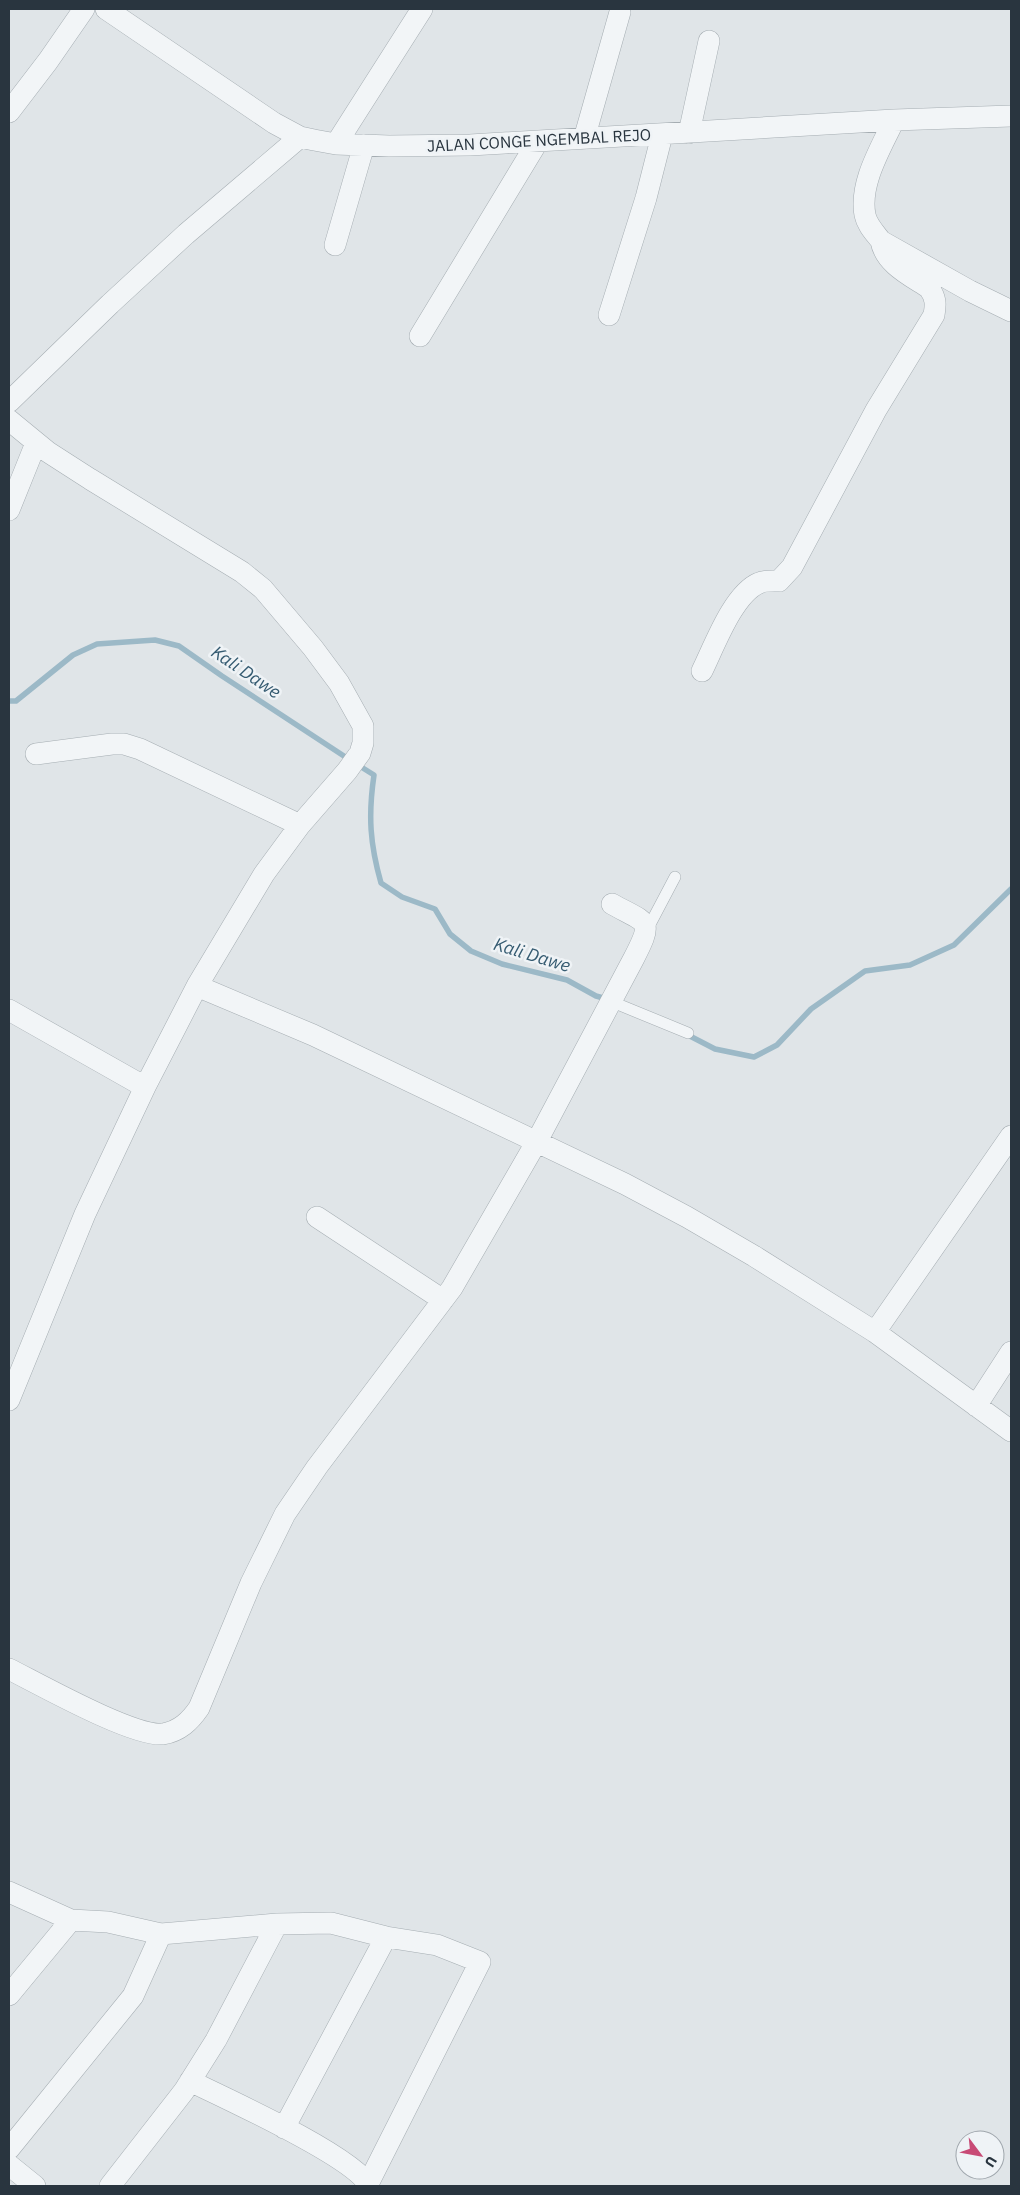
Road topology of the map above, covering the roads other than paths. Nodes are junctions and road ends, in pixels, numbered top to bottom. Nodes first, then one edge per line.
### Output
1 (84, 9) edge
2 (106, 9) edge
3 (422, 9) edge
4 (620, 12) dead end
5 (709, 41) dead end
6 (9, 112) edge
7 (1011, 116) edge
8 (894, 120) junction
9 (689, 133) junction
10 (662, 134) junction
11 (300, 137) junction
12 (584, 139) junction
13 (538, 141) junction
14 (336, 144) junction
15 (364, 145) junction
16 (881, 241) junction
17 (335, 245) dead end
18 (1011, 311) edge
19 (609, 316) dead end
20 (420, 336) dead end
21 (9, 402) edge
22 (9, 420) edge
23 (36, 443) junction
24 (9, 510) edge
25 (702, 671) dead end
26 (36, 754) dead end
27 (300, 825) junction
28 (675, 877) dead end
29 (612, 904) dead end
30 (646, 932) junction
31 (197, 986) junction
32 (610, 1001) junction
33 (9, 1010) edge
34 (688, 1032) dead end
35 (145, 1087) junction
36 (1011, 1136) edge
37 (537, 1141) junction
38 (317, 1217) dead end
39 (443, 1300) junction
40 (875, 1332) junction
41 (1011, 1352) edge
42 (9, 1400) edge
43 (976, 1406) junction
44 (1011, 1432) edge
45 (9, 1668) edge
46 (9, 1892) edge
47 (71, 1920) junction
48 (277, 1924) junction
49 (161, 1934) junction
50 (386, 1937) junction
51 (9, 1995) edge
52 (190, 2081) junction
53 (284, 2128) junction
54 (9, 2149) edge
55 (9, 2165) edge
56 (368, 2185) edge
57 (35, 2186) edge
58 (110, 2186) edge

1 - 6 street
2 - 11 street, JALAN CONGE NGEMBAL REJO
3 - 14 street
4 - 12 street
5 - 9 street
7 - 8 street, JALAN CONGE NGEMBAL REJO
8 - 9 street, JALAN CONGE NGEMBAL REJO
8 - 16 street
9 - 10 street, JALAN CONGE NGEMBAL REJO
10 - 12 street, JALAN CONGE NGEMBAL REJO
10 - 19 street
11 - 14 street, JALAN CONGE NGEMBAL REJO
11 - 21 street
12 - 13 street, JALAN CONGE NGEMBAL REJO
13 - 15 street, JALAN CONGE NGEMBAL REJO
13 - 20 street
14 - 15 street, JALAN CONGE NGEMBAL REJO
15 - 17 street
16 - 18 street
16 - 25 street
22 - 23 street
23 - 24 street
23 - 27 street
26 - 27 street
27 - 31 street
28 - 30 lane
29 - 30 street
30 - 32 street
31 - 35 street
31 - 37 street
32 - 34 lane
32 - 37 street
33 - 35 street
35 - 42 street
36 - 40 street
37 - 39 street
37 - 40 street
38 - 39 street
39 - 45 street
40 - 43 street
41 - 43 street
43 - 44 street
46 - 47 street
47 - 49 street
47 - 51 street
48 - 49 street
48 - 50 street
48 - 52 street
49 - 54 street
50 - 53 street
50 - 56 street
52 - 53 street
52 - 58 street
53 - 56 street
55 - 57 street

